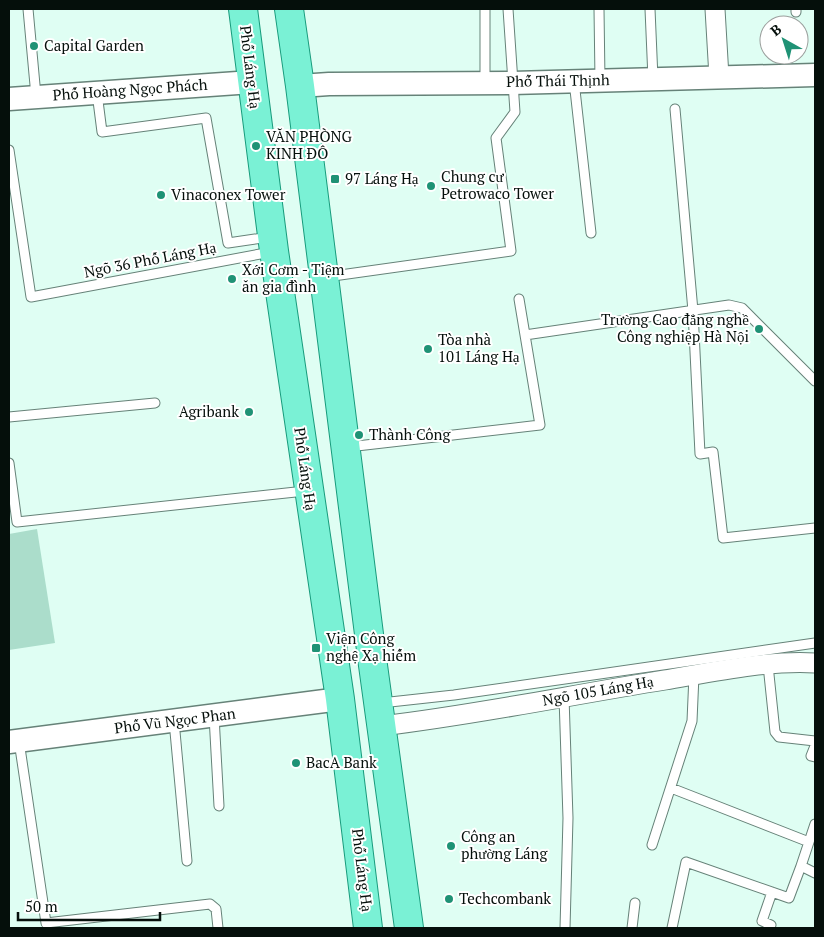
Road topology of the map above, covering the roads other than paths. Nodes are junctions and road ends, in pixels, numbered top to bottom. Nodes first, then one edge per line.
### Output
1 (28, 9) edge
2 (243, 9) edge
3 (289, 9) edge
4 (484, 9) edge
5 (508, 9) edge
6 (599, 9) edge
7 (650, 9) edge
8 (715, 9) edge
9 (815, 75) edge
10 (719, 77) junction
11 (600, 80) junction
12 (653, 80) junction
13 (574, 81) junction
14 (252, 82) junction
15 (485, 83) junction
16 (512, 83) junction
17 (300, 86) junction
18 (96, 93) junction
19 (36, 97) junction
20 (9, 99) edge
21 (675, 109) dead end
22 (9, 150) edge
23 (591, 233) dead end
24 (273, 244) junction
25 (324, 278) junction
26 (519, 299) dead end
27 (693, 311) junction
28 (525, 335) junction
29 (815, 381) edge
30 (155, 403) dead end
31 (9, 417) edge
32 (300, 436) junction
33 (344, 439) junction
34 (9, 463) edge
35 (308, 491) junction
36 (815, 528) edge
37 (815, 643) edge
38 (815, 663) edge
39 (768, 665) junction
40 (694, 675) junction
41 (564, 696) junction
42 (340, 699) junction
43 (380, 715) junction
44 (214, 716) junction
45 (174, 721) junction
46 (14, 741) edge
47 (815, 741) edge
48 (815, 746) edge
49 (815, 757) edge
50 (671, 788) junction
51 (218, 806) dead end
52 (815, 824) edge
53 (809, 842) junction
54 (652, 845) dead end
55 (187, 861) dead end
56 (801, 866) junction
57 (815, 873) edge
58 (772, 892) junction
59 (635, 903) dead end
60 (407, 924) edge
61 (218, 925) edge
62 (771, 925) dead end
63 (369, 927) edge
64 (564, 928) edge
65 (632, 928) edge
66 (672, 928) edge

1 - 19 lane
2 - 14 main road, Phố Láng Hạ
3 - 17 main road
4 - 15 lane
5 - 16 lane
6 - 11 lane
7 - 12 lane
8 - 10 street
9 - 10 street, Phố Thái Thịnh
10 - 12 street, Phố Thái Thịnh
11 - 12 street, Phố Thái Thịnh
11 - 13 street, Phố Thái Thịnh
13 - 16 street, Phố Thái Thịnh
13 - 23 lane
14 - 18 street, Phố Hoàng Ngọc Phách
14 - 24 main road, Phố Láng Hạ
15 - 16 street, Phố Thái Thịnh
15 - 17 street, Phố Thái Thịnh
16 - 25 lane
17 - 25 main road
18 - 19 street, Phố Hoàng Ngọc Phách
18 - 24 lane
19 - 20 street, Phố Hoàng Ngọc Phách
21 - 27 lane
22 - 24 lane, Ngõ 36 Phố Láng Hạ
24 - 32 main road, Phố Láng Hạ
25 - 33 main road
26 - 28 lane
27 - 28 lane
27 - 29 lane
27 - 36 lane
28 - 33 lane
30 - 31 lane
32 - 33 main road
32 - 35 main road, Phố Láng Hạ
33 - 43 main road
34 - 35 lane
35 - 42 main road, Phố Láng Hạ
37 - 43 lane
38 - 39 street, Ngõ 105 Láng Hạ
39 - 40 street, Ngõ 105 Láng Hạ
39 - 47 lane
40 - 41 street, Ngõ 105 Láng Hạ
40 - 50 lane
41 - 43 street, Ngõ 105 Láng Hạ
41 - 64 lane
42 - 44 street, Phố Vũ Ngọc Phan
42 - 63 main road, Phố Láng Hạ
43 - 60 main road
44 - 45 street, Phố Vũ Ngọc Phan
44 - 51 lane
45 - 46 street, Phố Vũ Ngọc Phan
45 - 55 lane
46 - 61 lane
48 - 49 lane
50 - 53 lane
50 - 54 lane
52 - 53 lane
53 - 56 lane
56 - 57 lane
56 - 58 lane
58 - 62 lane
58 - 66 lane
59 - 65 lane

